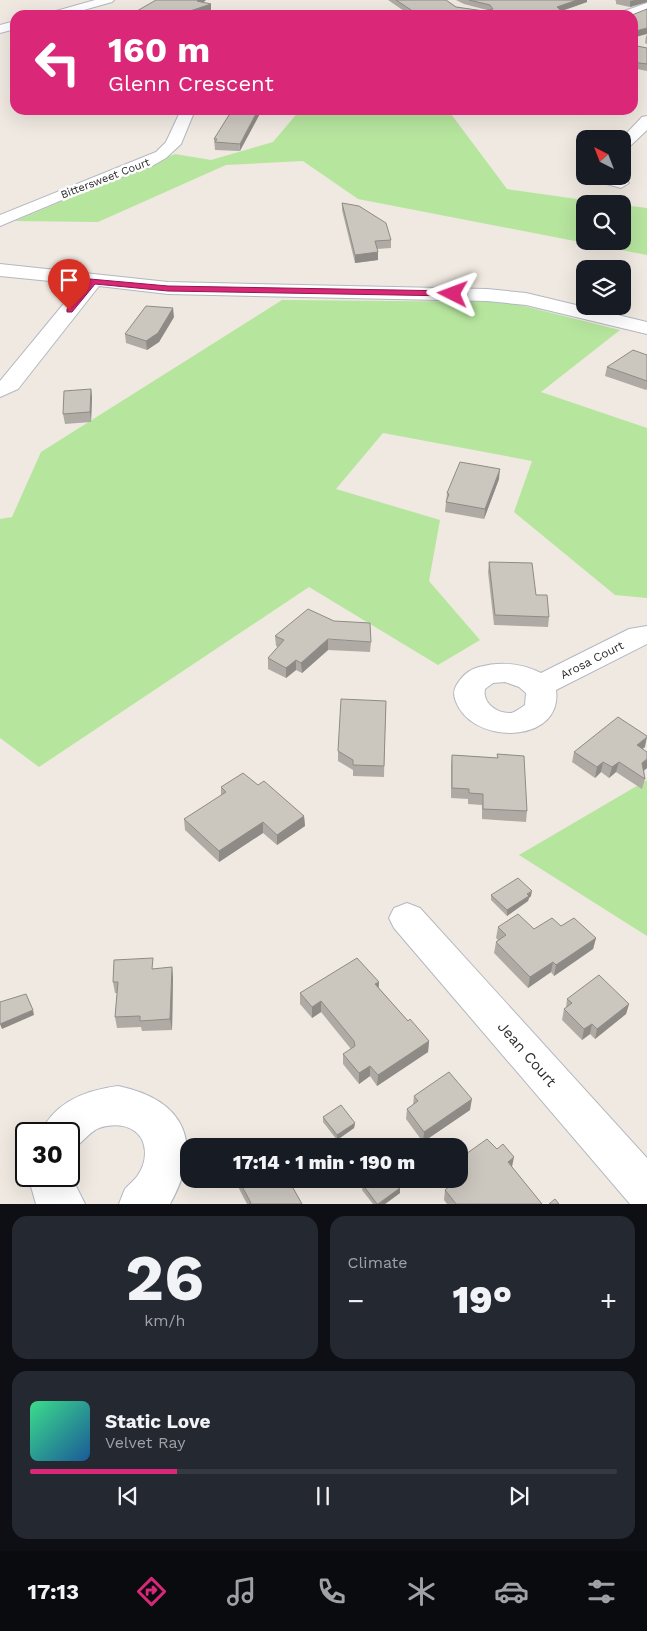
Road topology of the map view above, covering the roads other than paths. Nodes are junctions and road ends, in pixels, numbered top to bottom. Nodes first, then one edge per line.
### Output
1 (108, 0) edge
2 (647, 6) edge
3 (71, 10) edge
4 (635, 10) edge
5 (186, 115) edge
6 (647, 120) edge
7 (631, 138) edge
8 (0, 221) edge
9 (0, 270) edge
10 (93, 281) junction
11 (647, 328) edge
12 (0, 390) edge
13 (647, 635) edge
14 (538, 686) dead end
15 (407, 918) dead end
16 (71, 1122) edge
17 (52, 1187) edge
18 (647, 1190) edge
19 (63, 1204) edge
20 (141, 1204) edge

1 - 3 street
2 - 4 street
5 - 8 street, Bittersweet Court
6 - 7 street
9 - 10 street
10 - 11 street
10 - 12 street
13 - 14 street, Arosa Court
15 - 18 street, Jean Court
16 - 20 street
17 - 19 street

